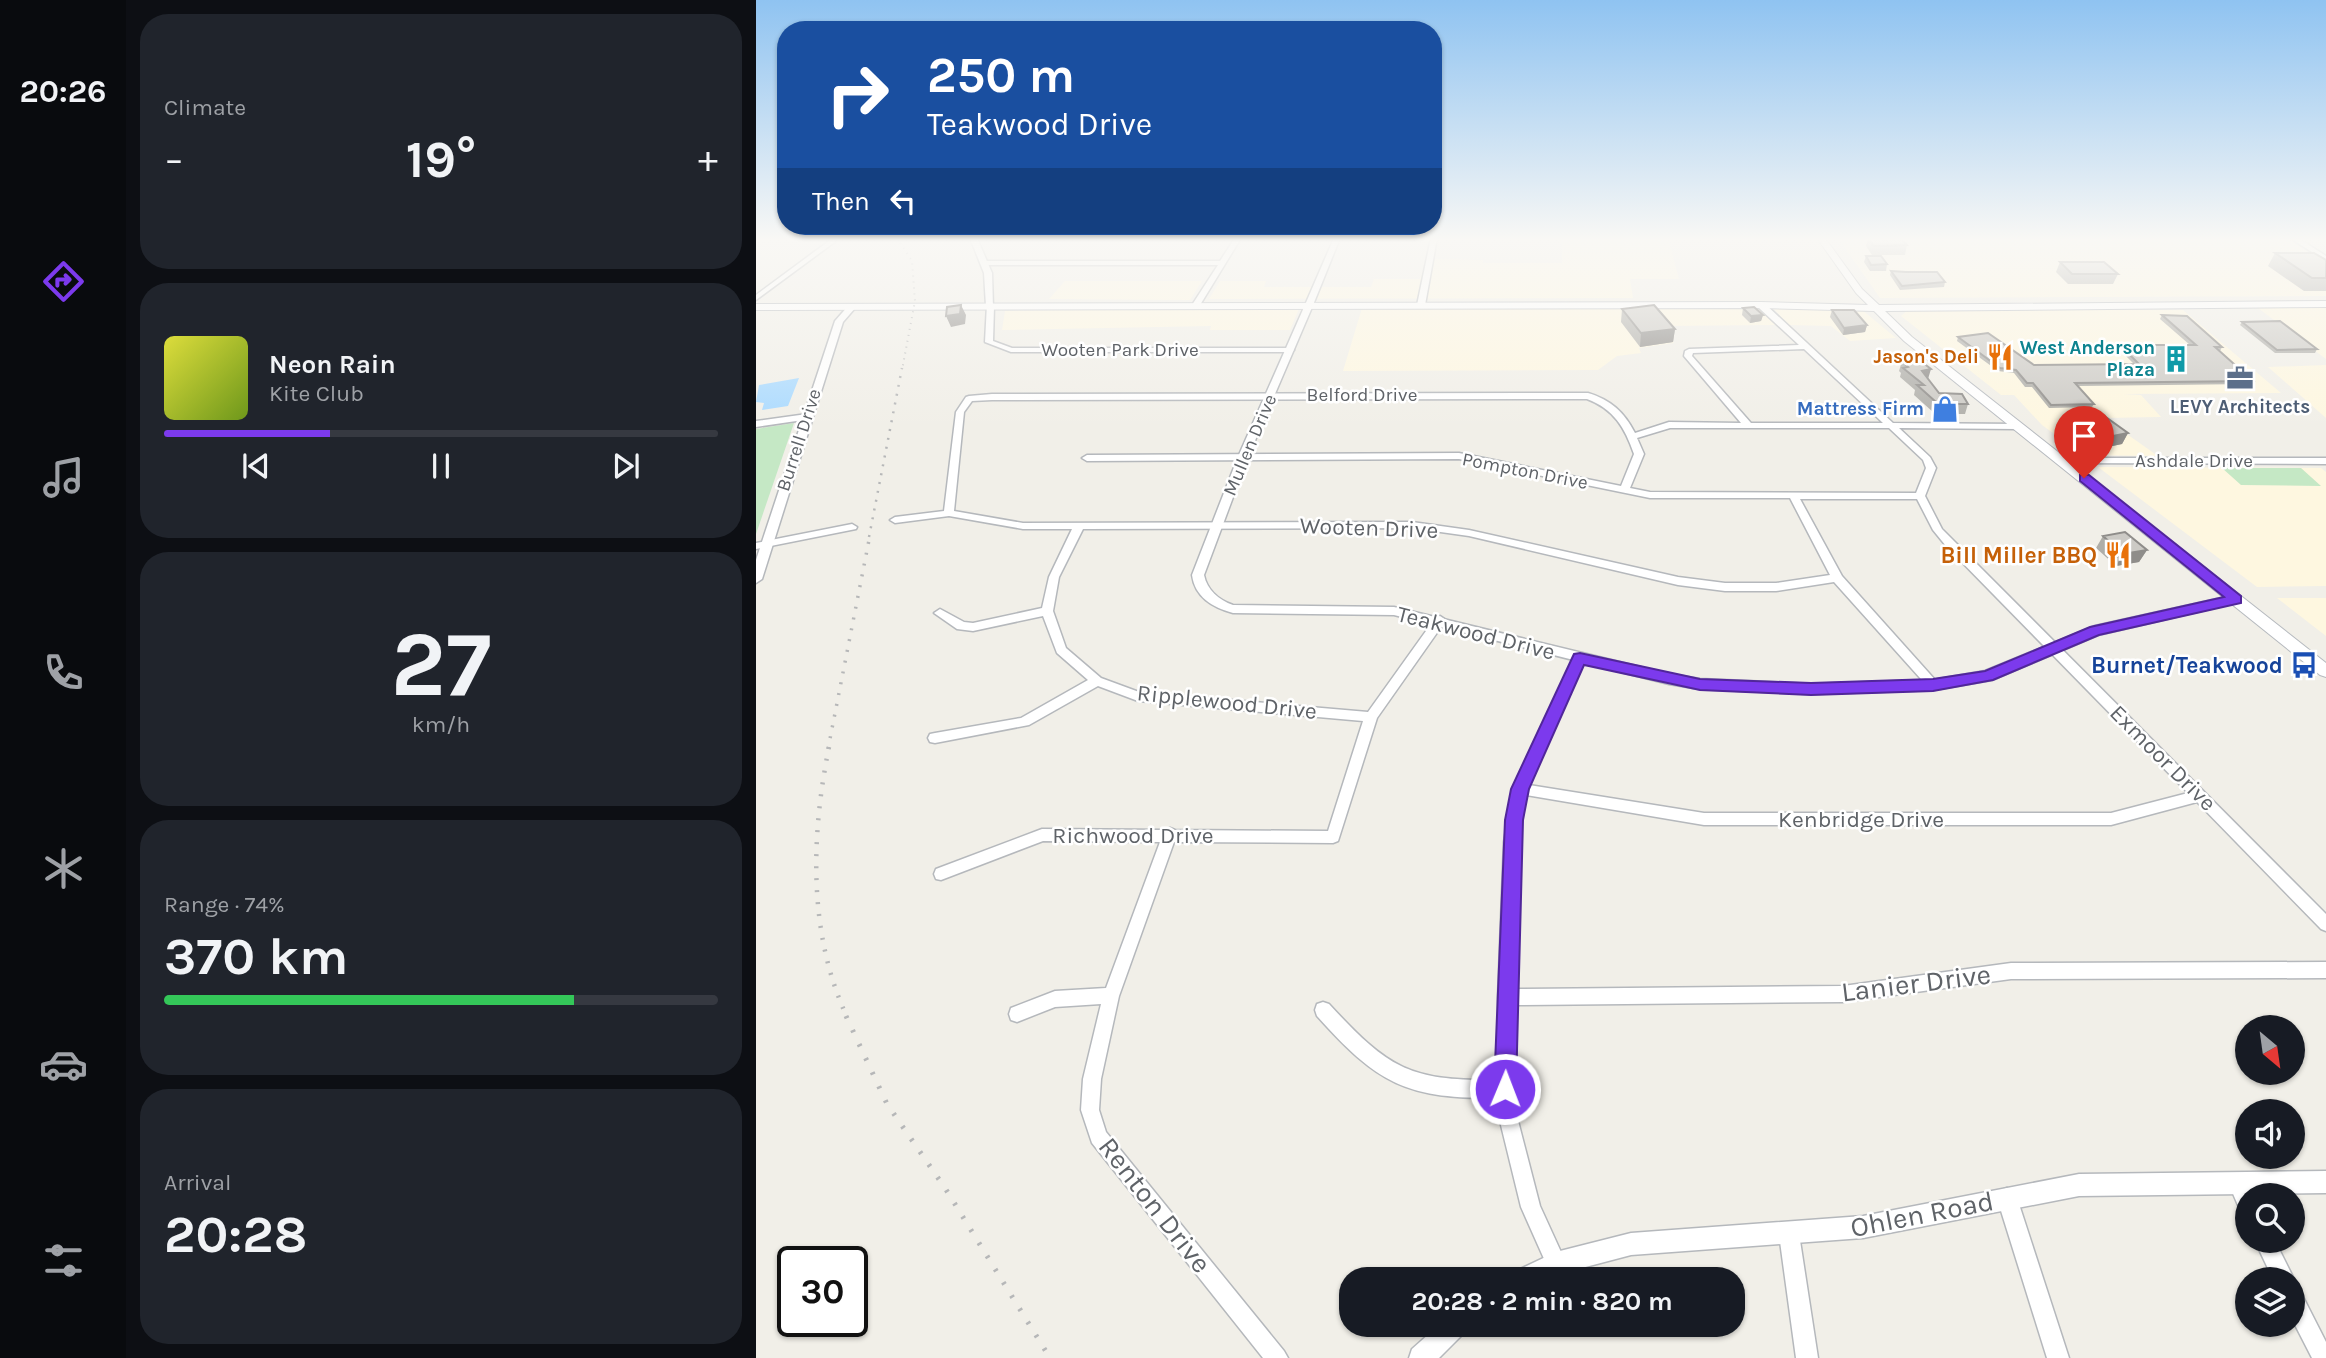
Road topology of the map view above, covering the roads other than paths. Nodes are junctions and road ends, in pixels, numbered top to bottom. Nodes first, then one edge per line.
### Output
1 (989, 301) edge
2 (1198, 301) edge
3 (1310, 301) edge
4 (1422, 301) edge
5 (1868, 301) edge
6 (2239, 301) edge
7 (2280, 301) edge
8 (2319, 301) edge
9 (2219, 302) junction
10 (2049, 303) junction
11 (2268, 304) junction
12 (1196, 305) junction
13 (1309, 305) junction
14 (1421, 305) junction
15 (1761, 305) junction
16 (1871, 305) junction
17 (990, 306) junction
18 (756, 307) edge
19 (852, 307) junction
20 (1909, 307) junction
21 (1893, 324) junction
22 (1806, 347) junction
23 (1290, 350) junction
24 (1689, 351) joint
25 (1272, 395) junction
26 (807, 416) junction
27 (756, 424) edge
28 (1748, 425) junction
29 (1891, 426) junction
30 (2017, 426) junction
31 (1633, 437) junction
32 (1243, 457) junction
33 (1087, 458) dead end
34 (2063, 461) junction
35 (2326, 461) edge
36 (1624, 491) junction
37 (1920, 496) junction
38 (1794, 497) junction
39 (949, 513) junction
40 (895, 520) dead end
41 (1079, 526) junction
42 (1216, 526) junction
43 (852, 527) dead end
44 (761, 545) edge
45 (1837, 578) junction
46 (756, 579) edge
47 (1208, 597) joint
48 (2235, 599) junction
49 (1047, 611) junction
50 (940, 613) dead end
51 (1440, 620) junction
52 (2052, 647) junction
53 (1580, 658) junction
54 (2326, 671) edge
55 (1097, 681) junction
56 (1933, 685) junction
57 (1371, 717) junction
58 (935, 738) dead end
59 (1520, 789) junction
60 (2200, 796) junction
61 (1170, 834) junction
62 (940, 874) dead end
63 (2326, 925) edge
64 (2326, 970) edge
65 (1111, 996) junction
66 (1506, 997) junction
67 (1323, 1010) dead end
68 (1017, 1014) dead end
69 (1505, 1089) junction
70 (2237, 1182) joint
71 (2326, 1182) edge
72 (2007, 1198) junction
73 (1789, 1234) junction
74 (1556, 1264) junction
75 (1550, 1267) edge
76 (2305, 1322) edge
77 (1443, 1337) edge
78 (1277, 1358) edge
79 (1421, 1358) edge
80 (1807, 1358) edge
81 (2058, 1358) edge
82 (2323, 1358) edge

1 - 17 street
2 - 12 street
3 - 13 street, Mullen Drive
4 - 14 street
5 - 16 main road
6 - 9 main road
7 - 11 main road
8 - 11 main road
9 - 10 main road
9 - 11 main road
10 - 16 main road
10 - 20 main road
12 - 13 main road
12 - 17 main road
13 - 14 main road
13 - 23 street, Mullen Drive
14 - 15 main road
15 - 16 main road
15 - 22 street
16 - 20 main road
16 - 21 main road
17 - 19 main road
17 - 23 street, Wooten Park Drive
18 - 19 main road
19 - 26 street, Burrell Drive
20 - 21 main road
21 - 30 main road
22 - 24 street
22 - 29 street
23 - 25 street, Mullen Drive
24 - 28 street
25 - 31 street, Belford Drive
25 - 32 street, Mullen Drive
25 - 39 street, Belford Drive
26 - 27 street
26 - 44 street, Burrell Drive
28 - 29 street
28 - 31 street
29 - 30 street
29 - 37 street
30 - 34 main road
31 - 36 street
32 - 33 street, Pompton Drive
32 - 36 street, Pompton Drive
32 - 42 street, Mullen Drive
34 - 35 street, Ashdale Drive
34 - 48 main road
36 - 38 street, Pompton Drive
37 - 38 street, Pompton Drive
37 - 52 street, Exmoor Drive
38 - 45 street
39 - 40 street, Wooten Drive
39 - 41 street, Wooten Drive
41 - 42 street, Wooten Drive
41 - 49 street
42 - 45 street, Wooten Drive
42 - 47 street, Mullen Drive
43 - 44 street
44 - 46 street, Burrell Drive
45 - 56 street
47 - 51 street, Teakwood Drive
48 - 52 street, Teakwood Drive
48 - 54 main road
49 - 50 street
49 - 55 street, Ripplewood Drive
51 - 53 street, Teakwood Drive
51 - 57 street
52 - 56 street, Teakwood Drive
52 - 60 street, Exmoor Drive
53 - 56 street, Teakwood Drive
53 - 59 street
55 - 57 street, Ripplewood Drive
55 - 58 street
57 - 61 street, Richwood Drive
59 - 60 street, Kenbridge Drive
59 - 66 street
60 - 63 street, Exmoor Drive
61 - 62 street, Richwood Drive
61 - 65 street, Renton Drive
64 - 66 street, Lanier Drive
65 - 68 street
65 - 78 street, Renton Drive
66 - 69 street
67 - 69 street
69 - 74 street
70 - 71 street, Ohlen Road
70 - 72 street, Ohlen Road
72 - 73 street, Ohlen Road
72 - 81 street
73 - 74 street, Ohlen Road
73 - 80 street
74 - 75 street, Ohlen Road
76 - 82 street
77 - 79 street

